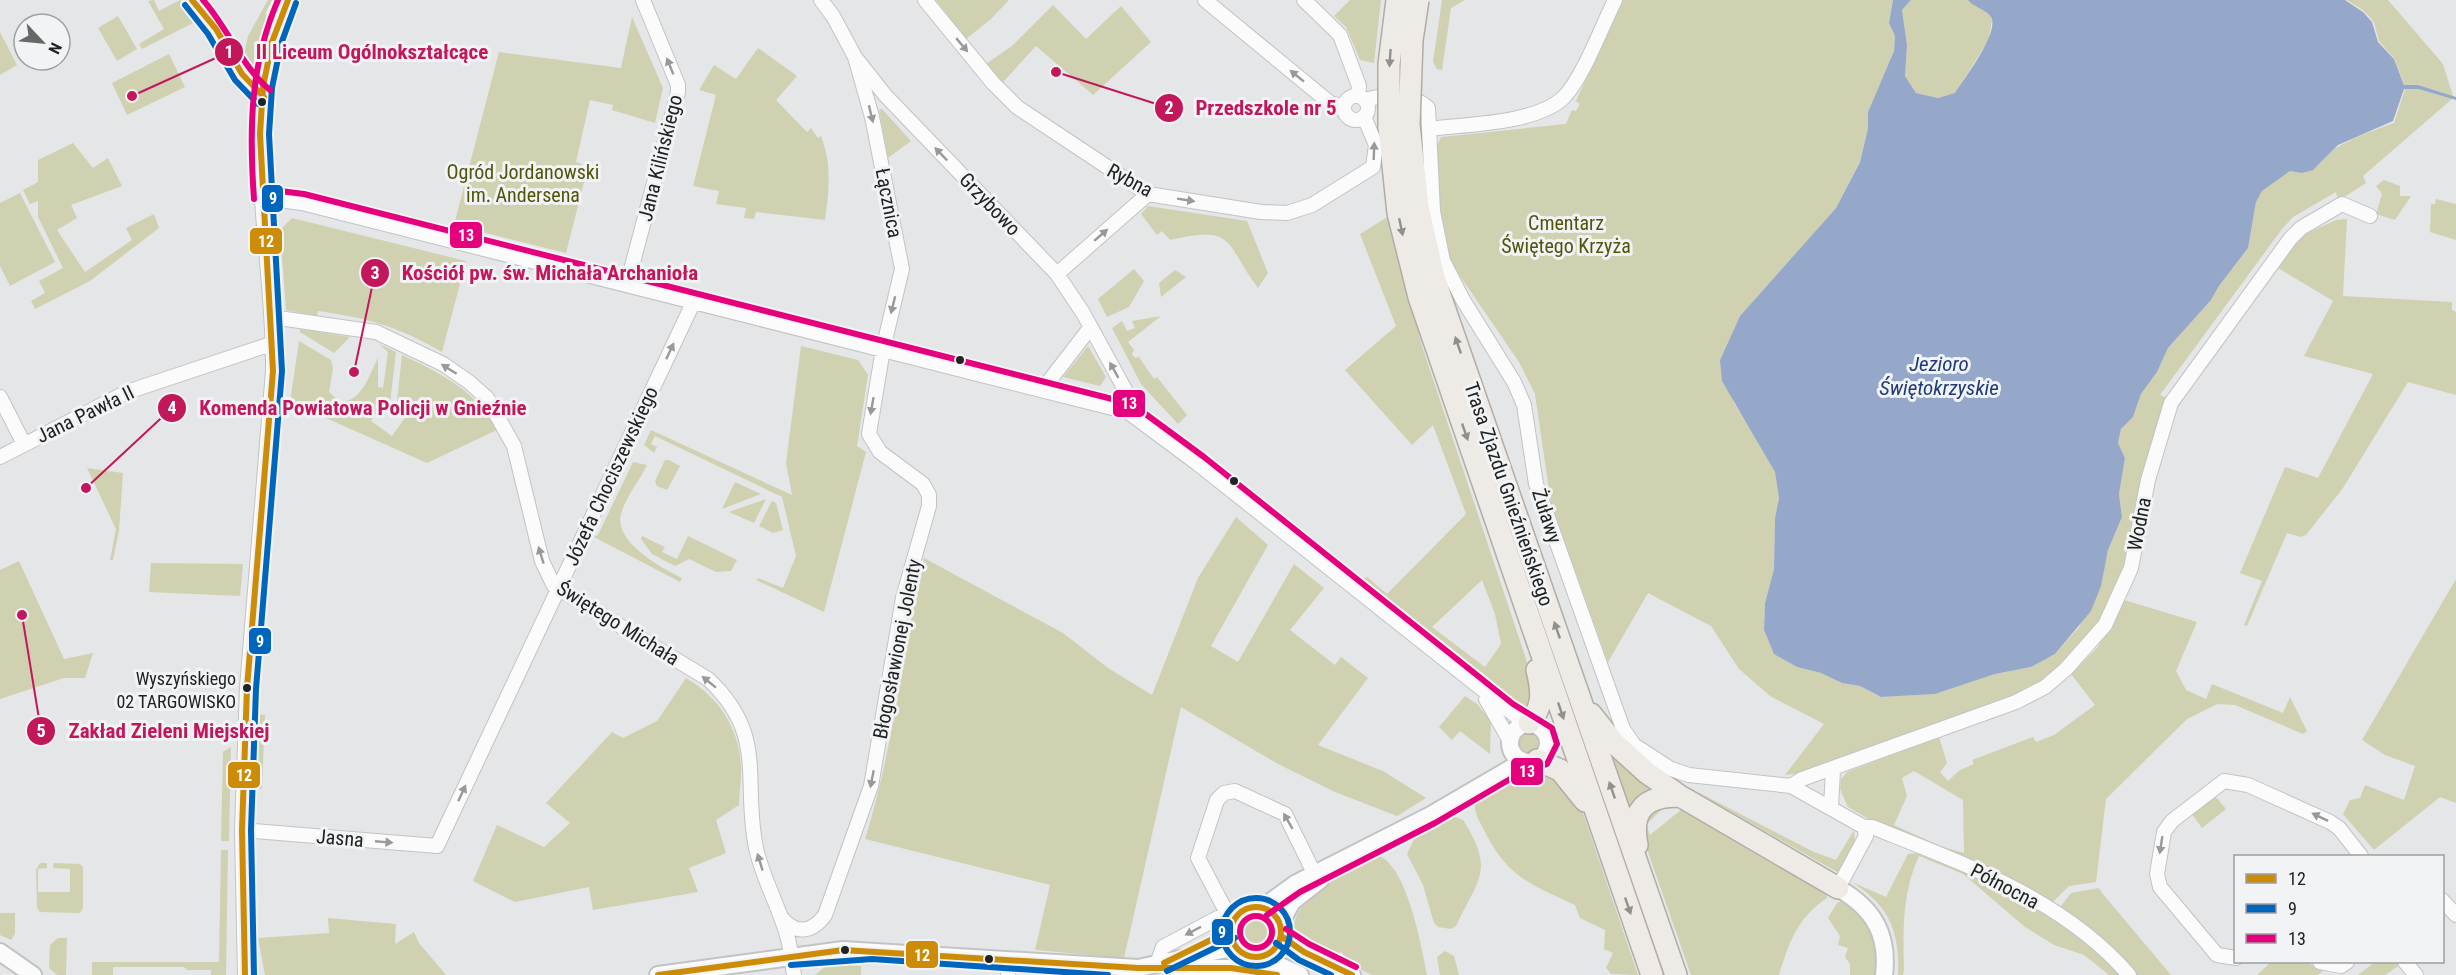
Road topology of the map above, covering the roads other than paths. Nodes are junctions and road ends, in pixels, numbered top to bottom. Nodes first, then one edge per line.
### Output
1 (192, 0) edge
2 (288, 0) edge
3 (643, 0) edge
4 (820, 0) edge
5 (925, 0) edge
6 (1204, 0) edge
7 (1304, 0) edge
8 (1397, 0) edge
9 (1418, 0) edge
10 (1615, 0) edge
11 (855, 57) junction
12 (264, 97) junction
13 (1362, 98) junction
14 (1345, 104) junction
15 (1364, 117) junction
16 (1409, 127) junction
17 (1148, 194) junction
18 (263, 198) junction
19 (2370, 216) dead end
20 (1057, 274) junction
21 (627, 285) junction
22 (694, 301) junction
23 (272, 317) junction
24 (1090, 328) junction
25 (274, 343) junction
26 (883, 349) junction
27 (1043, 389) junction
28 (0, 397) edge
29 (1143, 421) junction
30 (24, 444) junction
31 (0, 457) edge
32 (559, 588) junction
33 (1522, 596) junction
34 (1478, 688) junction
35 (1581, 702) junction
36 (1528, 724) junction
37 (1510, 744) junction
38 (1532, 761) junction
39 (1833, 770) junction
40 (1791, 786) junction
41 (1468, 793) junction
42 (1680, 796) junction
43 (1831, 807) junction
44 (1864, 827) junction
45 (242, 830) junction
46 (437, 846) joint
47 (1610, 852) junction
48 (2360, 855) edge
49 (1348, 857) junction
50 (1314, 873) junction
51 (1645, 885) junction
52 (1838, 888) junction
53 (2444, 902) edge
54 (1262, 908) junction
55 (2456, 915) edge
56 (781, 917) junction
57 (1233, 919) junction
58 (1280, 930) junction
59 (1236, 947) junction
60 (0, 952) edge
61 (790, 956) junction
62 (1259, 957) junction
63 (2234, 958) edge
64 (1161, 963) junction
65 (2326, 963) edge
66 (2346, 963) edge
67 (2406, 963) edge
68 (1008, 967) edge
69 (1128, 970) edge
70 (33, 975) edge
71 (246, 975) edge
72 (658, 975) edge
73 (794, 975) edge
74 (1277, 975) edge
75 (1300, 975) edge
76 (1352, 975) edge
77 (1652, 975) edge
78 (1676, 975) edge
79 (1884, 975) edge
80 (2129, 975) edge
81 (2416, 975) edge

1 - 12 street
2 - 12 street
21 -> 3 street, Jana Kilińskiego
4 - 11 street, Grzybowo
5 -> 17 street, Rybna
14 -> 6 street
7 - 13 street
8 -> 16 main road, Trasa Zjazdu Gnieźnieńskiego, bridge
9 - 16 main road, Trasa Zjazdu Gnieźnieńskiego, bridge
10 - 16 street
20 -> 11 street, Grzybowo
11 -> 26 street, Łącznica
12 - 18 street
13 - 14 street
13 - 15 street
13 - 16 street, Żuławy
14 - 15 street
17 -> 15 street, Rybna
16 -> 33 main road, Trasa Zjazdu Gnieźnieńskiego
35 -> 16 main road, Trasa Zjazdu Gnieźnieńskiego
16 - 40 street, Żuławy
20 -> 17 street
18 - 21 street
18 - 23 street
19 - 39 street, Wodna
20 - 24 street, Grzybowo
21 - 22 street
22 - 26 street
32 -> 22 street, Józefa Chociszewskiego
23 - 25 street
32 -> 23 street, Świętego Michała
24 - 27 street
29 -> 24 street, Grzybowo
25 - 30 street, Jana Pawła II
25 - 45 street
26 - 27 street
26 -> 56 street, Błogosławionej Jolenty
27 - 29 street
28 - 30 street
29 - 34 street
30 - 31 street, Jana Pawła II
46 -> 32 street, Józefa Chociszewskiego
56 -> 32 street, Świętego Michała
33 - 36 main road
33 -> 47 main road, Trasa Zjazdu Gnieźnieńskiego
34 - 36 street
34 - 37 street
35 - 42 main road
51 -> 35 main road, Trasa Zjazdu Gnieźnieńskiego
36 - 37 street
36 - 38 street
37 - 38 street
37 - 41 street
38 - 41 street
38 - 47 main road
39 - 40 street, Wodna
39 - 43 street
40 - 43 street, Północna
41 - 49 street
42 - 51 main road
42 - 52 main road
43 - 44 street, Północna
44 - 52 street
44 - 80 street, Północna
45 -> 46 street, Jasna
45 - 71 street
47 -> 77 main road, Trasa Zjazdu Gnieźnieńskiego
48 -> 63 street
49 - 50 street
49 - 58 street
50 - 54 street
50 -> 57 street
51 - 78 main road, Trasa Zjazdu Gnieźnieńskiego
52 - 79 street
53 - 55 street
54 - 57 street
54 - 58 street
56 - 61 street, Świętego Michała
57 - 59 street
57 -> 64 street
58 - 62 street
58 - 76 street
59 - 62 street
59 - 64 street
60 - 70 street
61 - 68 street
61 - 72 street
61 - 73 street, Świętego Michała
62 - 75 street
64 - 69 street
65 - 66 street
67 - 81 street
68 - 69 street
69 - 74 street

